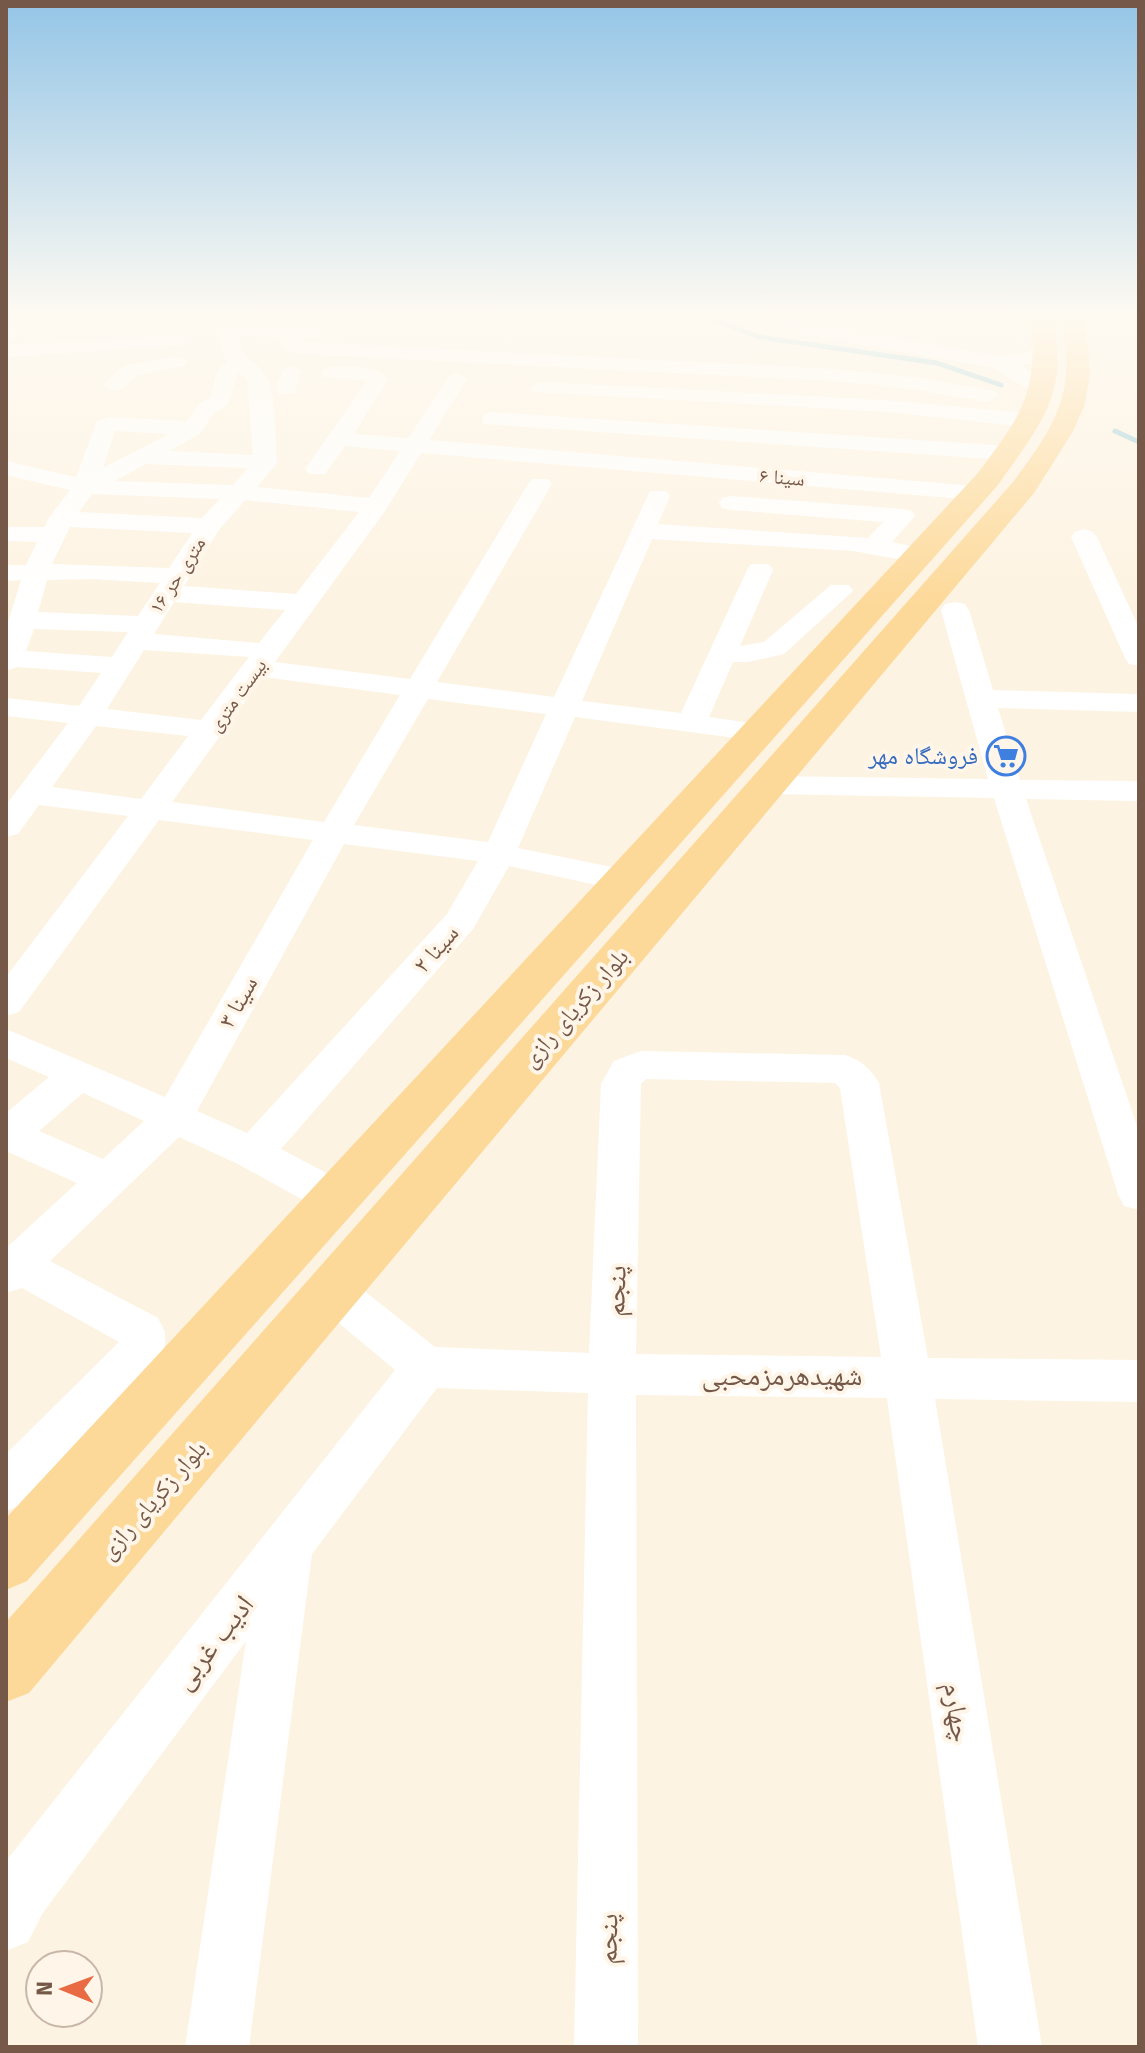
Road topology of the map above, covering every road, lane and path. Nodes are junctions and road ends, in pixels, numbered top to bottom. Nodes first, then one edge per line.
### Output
1 (204, 412) edge
2 (262, 412) edge
3 (356, 412) edge
4 (442, 412) edge
5 (940, 412) edge
6 (1026, 412) edge
7 (1029, 412) edge
8 (1069, 412) edge
9 (492, 419) dead end
10 (1025, 421) junction
11 (193, 428) junction
12 (339, 439) junction
13 (414, 446) junction
14 (144, 457) junction
15 (265, 462) junction
16 (11, 466) edge
17 (317, 469) dead end
18 (540, 484) dead end
19 (85, 487) junction
20 (239, 492) junction
21 (975, 493) junction
22 (658, 496) dead end
23 (731, 503) dead end
24 (376, 506) junction
25 (209, 526) junction
26 (644, 531) junction
27 (6, 534) edge
28 (1084, 537) dead end
29 (49, 544) junction
30 (873, 547) junction
31 (920, 555) junction
32 (760, 570) dead end
33 (6, 573) edge
34 (176, 575) junction
35 (840, 591) dead end
36 (303, 603) junction
37 (955, 610) dead end
38 (24, 620) junction
39 (140, 633) junction
40 (8, 654) edge
41 (722, 654) junction
42 (1139, 658) edge
43 (253, 659) junction
44 (120, 666) junction
45 (420, 689) junction
46 (981, 699) junction
47 (1139, 703) edge
48 (6, 707) edge
49 (563, 707) junction
50 (88, 716) junction
51 (691, 723) junction
52 (212, 730) junction
53 (759, 732) junction
54 (725, 771) junction
55 (768, 785) junction
56 (1006, 787) junction
57 (1139, 791) edge
58 (30, 794) junction
59 (154, 808) junction
60 (6, 827) edge
61 (334, 832) junction
62 (499, 854) junction
63 (624, 880) junction
64 (6, 1003) edge
65 (6, 1042) edge
66 (79, 1074) junction
67 (173, 1118) junction
68 (7, 1135) edge
69 (253, 1153) junction
70 (106, 1178) junction
71 (1139, 1194) edge
72 (336, 1198) junction
73 (12, 1269) edge
74 (332, 1291) junction
75 (425, 1367) junction
76 (612, 1374) junction
77 (908, 1376) junction
78 (1139, 1381) edge
79 (115, 1408) junction
80 (6, 1488) edge
81 (287, 1546) junction
82 (6, 1561) edge
83 (6, 1670) edge
84 (6, 1920) edge
85 (217, 2047) edge
86 (606, 2047) edge
87 (1010, 2047) edge

1 - 11 street
2 - 15 street
3 - 12 street
4 - 13 street, بیست متری
5 - 10 street
6 - 10 street
7 - 10 main road
8 - 55 main road, بلوار زکریای رازی
9 - 10 street
10 - 21 main road, بلوار زکریای رازی
11 - 14 street
11 - 19 street
12 - 13 street, سینا ۶
12 - 17 street
13 - 21 street, سینا ۶
13 - 24 street, بیست متری
14 - 15 street
14 - 19 street
15 - 20 street, ۱۶ متری حر
16 - 19 street
18 - 45 street, سینا ۳
19 - 20 street
19 - 29 street
20 - 24 street
20 - 25 street, ۱۶ متری حر
21 - 31 main road, بلوار زکریای رازی
22 - 26 street, سینا ۲
23 - 30 street
24 - 36 street, بیست متری
25 - 29 street
25 - 34 street, ۱۶ متری حر
26 - 30 street
26 - 49 street, سینا ۲
27 - 29 street
28 - 42 street
29 - 33 street
29 - 34 street
29 - 38 street
30 - 31 street
31 - 53 main road, بلوار زکریای رازی
32 - 41 street
34 - 36 street
34 - 39 street, ۱۶ متری حر
35 - 41 street
36 - 43 street, بیست متری
37 - 46 street
38 - 39 street
38 - 40 street
39 - 43 street
39 - 44 street, ۱۶ متری حر
40 - 44 street
41 - 51 street
43 - 45 street
43 - 52 street, بیست متری
44 - 50 street, ۱۶ متری حر
45 - 49 street
45 - 61 street, سینا ۳
46 - 47 street
46 - 56 street
48 - 50 street
49 - 51 street
49 - 62 street, سینا ۲
50 - 52 street
50 - 58 street, ۱۶ متری حر
51 - 53 street
52 - 59 street, بیست متری
53 - 54 main road, بلوار زکریای رازی
54 - 55 main road
54 - 63 main road, بلوار زکریای رازی
55 - 56 street
55 - 74 main road, بلوار زکریای رازی
56 - 57 street
56 - 71 street
58 - 59 street
58 - 60 street, ۱۶ متری حر
59 - 61 street
59 - 64 street, بیست متری
61 - 62 street
61 - 67 street, سینا ۳
62 - 63 street
62 - 69 street, سینا ۲
63 - 72 main road, بلوار زکریای رازی
65 - 66 street
66 - 67 street
66 - 68 street
67 - 69 street
67 - 70 street, سینا ۳
68 - 70 street
69 - 72 street
70 - 73 street, سینا ۳
72 - 79 main road, بلوار زکریای رازی
73 - 79 street
74 - 75 street
74 - 83 main road, بلوار زکریای رازی
75 - 76 street, شهیدهرمزمحبی
75 - 81 street, ادیب غربی
76 - 77 street, شهیدهرمزمحبی
76 - 77 street, پنجم
76 - 86 street, پنجم
77 - 78 street, شهیدهرمزمحبی
77 - 87 street, چهارم
79 - 80 street
79 - 82 main road, بلوار زکریای رازی
81 - 84 street, ادیب غربی
81 - 85 street

